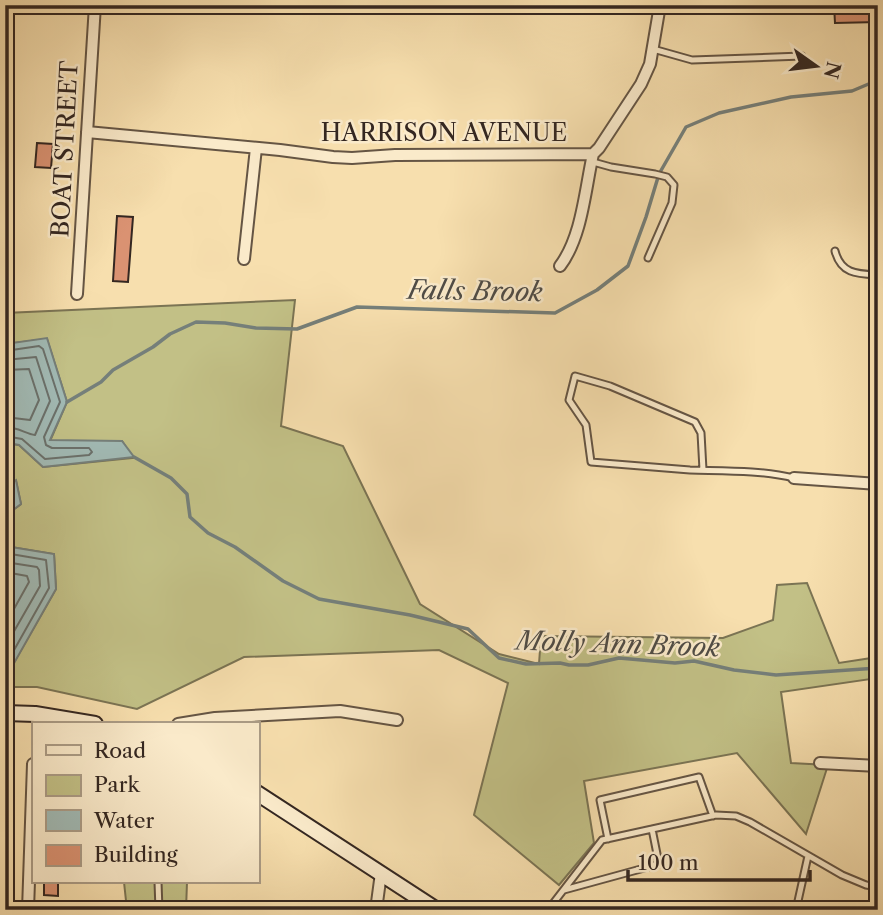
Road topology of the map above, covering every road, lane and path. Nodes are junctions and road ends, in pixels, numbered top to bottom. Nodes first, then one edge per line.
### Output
1 (6, 5) edge
2 (94, 5) edge
3 (660, 5) edge
4 (5, 20) edge
5 (653, 48) junction
6 (802, 57) dead end
7 (87, 132) junction
8 (256, 148) junction
9 (592, 158) junction
10 (835, 251) dead end
11 (648, 258) dead end
12 (244, 259) dead end
13 (560, 266) dead end
14 (878, 275) edge
15 (77, 294) dead end
16 (703, 470) junction
17 (794, 478) joint
18 (878, 484) edge
19 (5, 713) edge
20 (35, 719) edge
21 (397, 720) dead end
22 (71, 722) edge
23 (190, 722) edge
24 (820, 763) dead end
25 (878, 766) edge
26 (32, 793) edge
27 (259, 794) edge
28 (713, 816) junction
29 (652, 829) junction
30 (608, 839) junction
31 (808, 856) junction
32 (381, 873) junction
33 (158, 884) edge
34 (878, 887) edge
35 (563, 890) junction
36 (28, 910) edge
37 (159, 910) edge
38 (376, 910) edge
39 (437, 910) edge
40 (548, 910) edge
41 (796, 910) edge

1 - 4 street
2 - 7 street, BOAT STREET
3 - 5 street
5 - 6 lane
5 - 9 street
7 - 8 street, HARRISON AVENUE
7 - 15 street, BOAT STREET
8 - 9 street, HARRISON AVENUE
8 - 12 street
9 - 11 lane
9 - 13 street
10 - 14 lane
16 - 16 lane
16 - 17 lane
17 - 18 street
19 - 20 street
20 - 22 street
21 - 23 street
24 - 25 street
26 - 36 street
27 - 32 street
28 - 29 lane
28 - 30 lane
28 - 31 lane
29 - 30 lane
29 - 35 lane
30 - 35 lane
31 - 34 lane
31 - 41 lane
32 - 38 street
32 - 39 street
33 - 37 lane
35 - 40 lane

